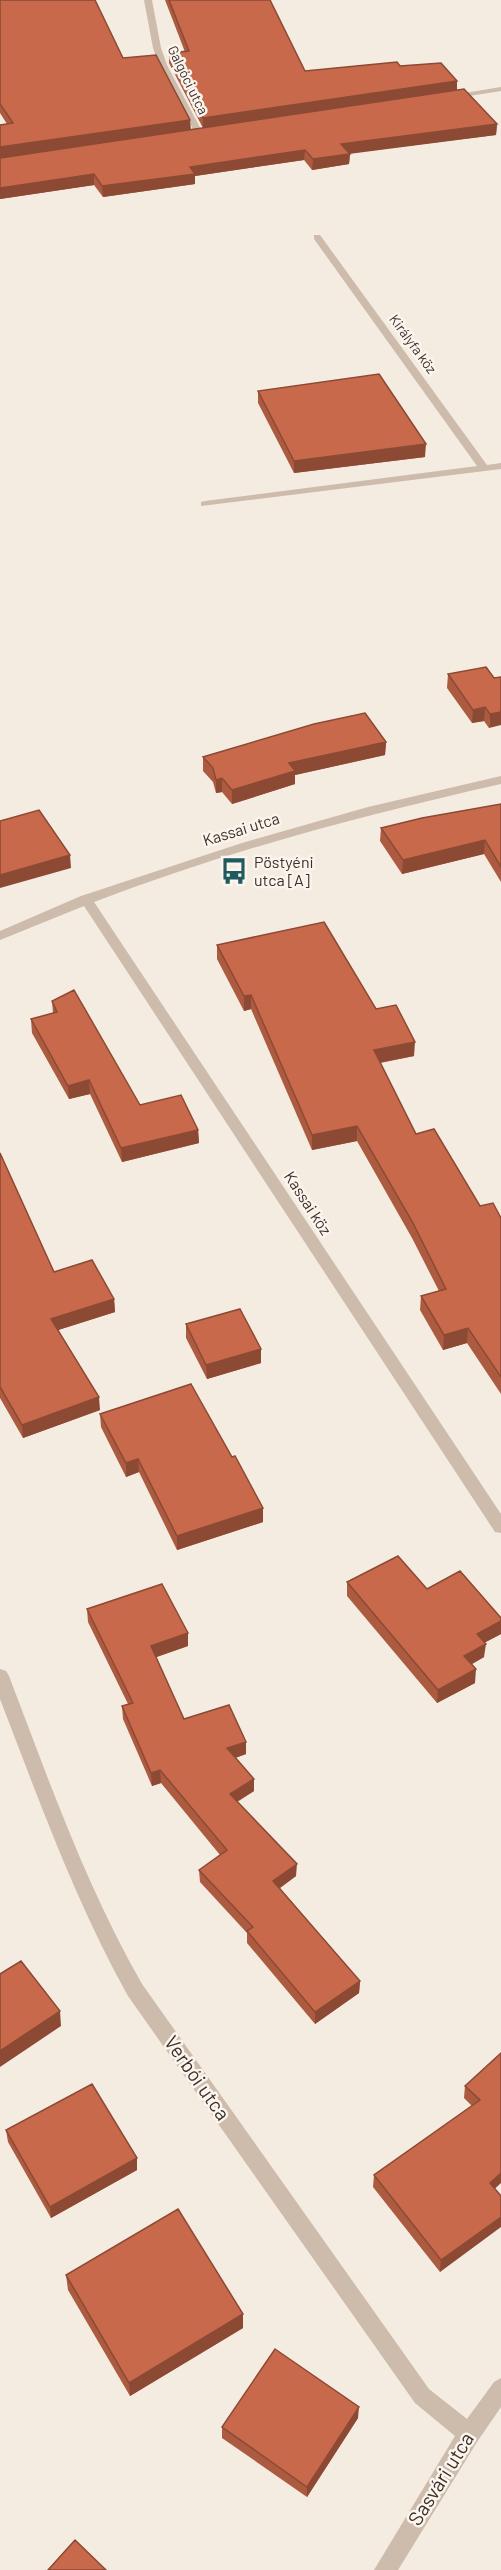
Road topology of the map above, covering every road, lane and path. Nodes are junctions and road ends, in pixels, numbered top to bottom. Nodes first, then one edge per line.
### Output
1 (148, 0) edge
2 (501, 89) edge
3 (439, 97) edge
4 (212, 133) edge
5 (200, 135) junction
6 (188, 136) edge
7 (317, 237) dead end
8 (501, 466) edge
9 (484, 468) junction
10 (205, 504) dead end
11 (501, 780) edge
12 (86, 899) junction
13 (0, 936) edge
14 (501, 1527) edge
15 (0, 1676) edge
16 (501, 2389) edge
17 (469, 2434) junction
18 (385, 2570) edge

1 - 5 street, Galgóci utca
2 - 3 street
4 - 5 street
5 - 6 street
7 - 9 street, Királyfa köz
8 - 9 street
9 - 10 street
11 - 12 street, Kassai utca
12 - 13 street, Kassai utca
12 - 14 street, Kassai köz
15 - 17 street, Verbói utca
16 - 17 street, Sasvári utca
17 - 18 street, Sasvári utca

